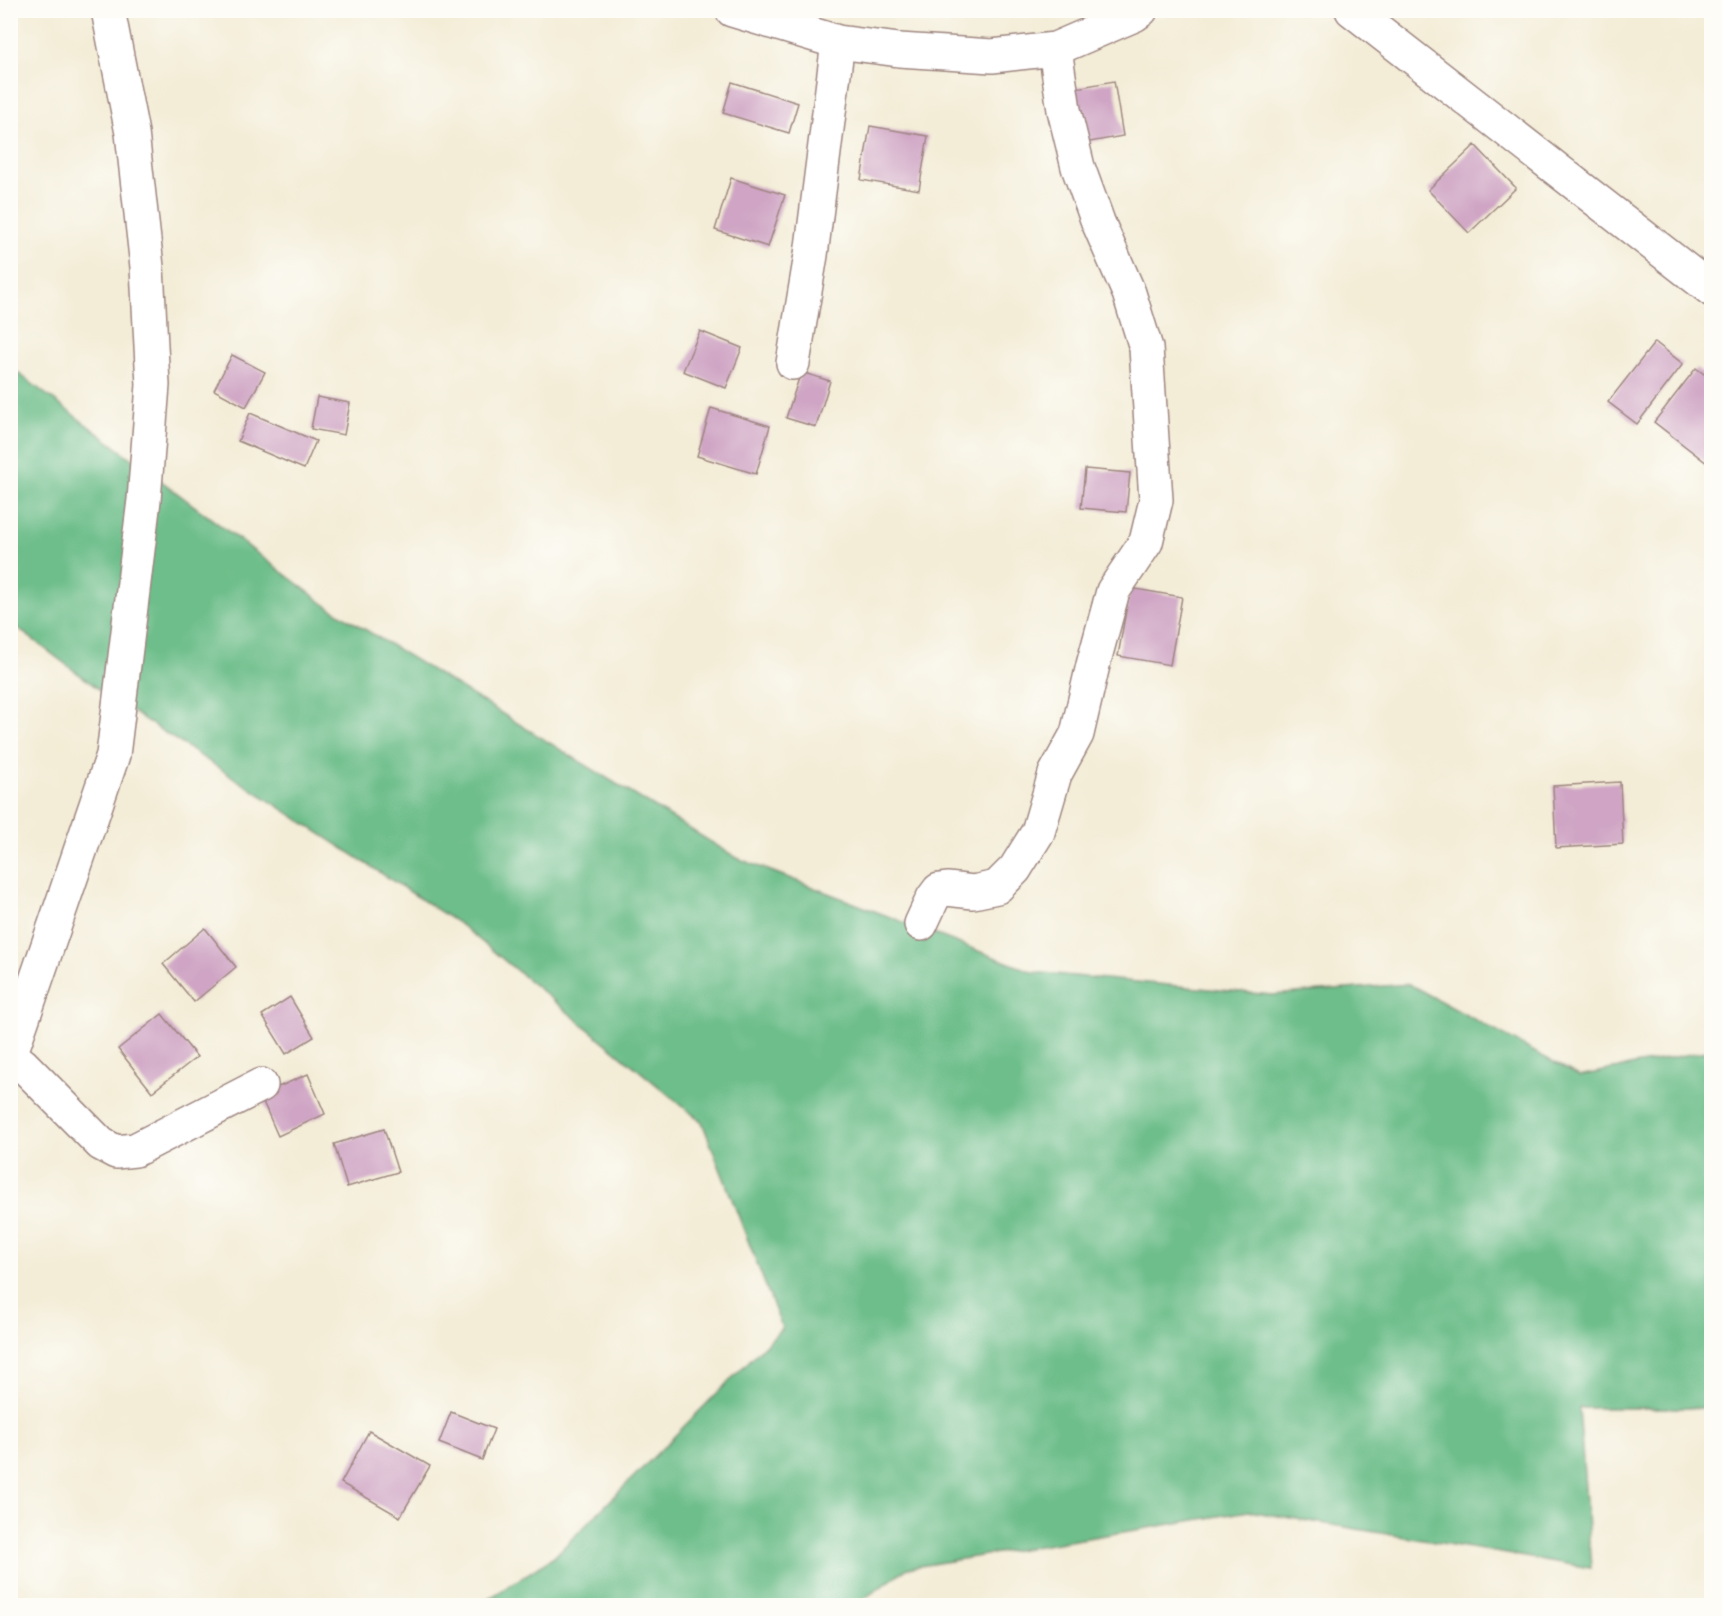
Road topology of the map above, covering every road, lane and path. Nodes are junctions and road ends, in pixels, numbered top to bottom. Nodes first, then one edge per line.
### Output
1 (108, 10) edge
2 (732, 10) edge
3 (1141, 10) edge
4 (1352, 10) edge
5 (838, 42) junction
6 (1055, 49) junction
7 (1712, 290) edge
8 (792, 363) dead end
9 (921, 924) dead end
10 (10, 1056) edge
11 (10, 1060) edge
12 (261, 1085) dead end

1 - 10 street
2 - 5 street
3 - 6 street
4 - 7 street
5 - 6 street
5 - 8 street
6 - 9 street
11 - 12 street

